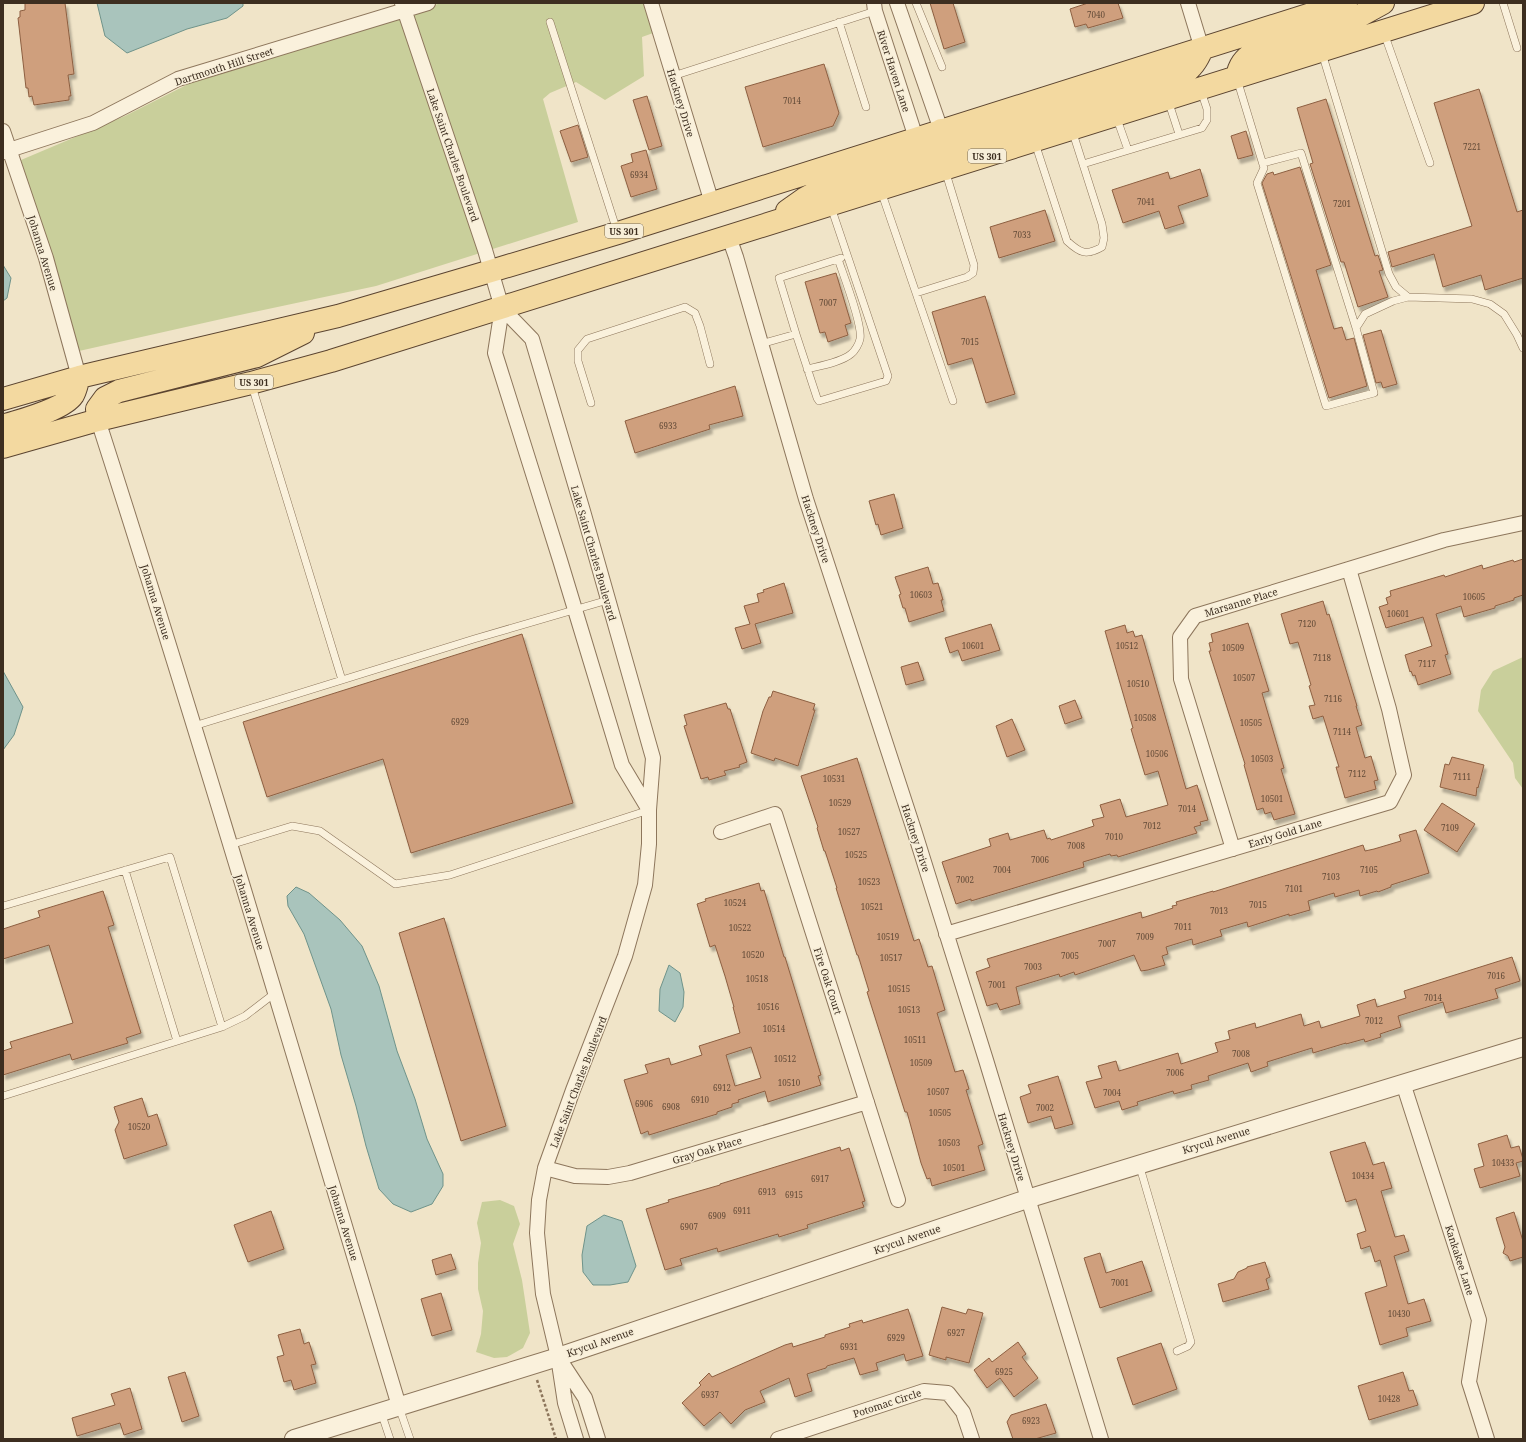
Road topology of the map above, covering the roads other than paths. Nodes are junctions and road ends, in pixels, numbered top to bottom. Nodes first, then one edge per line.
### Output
1 (428, 3) edge
2 (651, 3) edge
3 (897, 3) edge
4 (916, 3) edge
5 (1188, 3) edge
6 (1346, 3) edge
7 (1383, 3) edge
8 (1473, 3) edge
9 (1503, 3) edge
10 (403, 7) edge
11 (875, 7) edge
12 (550, 22) dead end
13 (839, 22) junction
14 (1384, 31) junction
15 (1517, 48) dead end
16 (1202, 49) junction
17 (1321, 51) junction
18 (942, 67) dead end
19 (673, 76) junction
20 (1237, 77) junction
21 (1077, 88) junction
22 (1200, 89) junction
23 (1167, 99) junction
24 (866, 107) dead end
25 (1116, 115) junction
26 (1069, 120) junction
27 (941, 130) junction
28 (3, 131) edge
29 (1179, 134) junction
30 (916, 138) junction
31 (1034, 141) junction
32 (1128, 150) junction
33 (6, 151) edge
34 (994, 154) junction
35 (1262, 163) junction
36 (1430, 163) dead end
37 (1083, 164) junction
38 (945, 169) junction
39 (881, 189) junction
40 (827, 197) junction
41 (712, 203) junction
42 (618, 233) junction
43 (729, 237) junction
44 (847, 256) junction
45 (838, 259) junction
46 (491, 271) junction
47 (916, 293) junction
48 (1408, 297) junction
49 (502, 308) junction
50 (338, 316) junction
51 (1356, 328) junction
52 (796, 334) junction
53 (761, 344) junction
54 (1523, 348) edge
55 (710, 364) dead end
56 (807, 370) junction
57 (79, 377) junction
58 (252, 383) junction
59 (3, 399) edge
60 (953, 401) dead end
61 (591, 403) dead end
62 (98, 420) junction
63 (3, 426) edge
64 (3, 447) edge
65 (1523, 523) edge
66 (1349, 569) junction
67 (608, 600) junction
68 (575, 609) junction
69 (342, 680) junction
70 (194, 726) junction
71 (649, 810) junction
72 (721, 832) dead end
73 (230, 844) junction
74 (1233, 849) junction
75 (125, 870) junction
76 (3, 906) edge
77 (946, 934) junction
78 (275, 993) junction
79 (222, 1026) junction
80 (177, 1041) junction
81 (1523, 1047) edge
82 (1404, 1083) junction
83 (3, 1096) edge
84 (867, 1102) junction
85 (1139, 1164) junction
86 (545, 1168) junction
87 (1027, 1199) junction
88 (898, 1200) dead end
89 (1177, 1351) dead end
90 (558, 1356) junction
91 (399, 1406) junction
92 (381, 1412) junction
93 (294, 1439) edge
94 (390, 1439) edge
95 (410, 1439) edge
96 (576, 1439) edge
97 (598, 1439) edge
98 (778, 1439) edge
99 (972, 1439) edge
100 (1101, 1439) edge
101 (1487, 1439) edge

1 - 10 street, Dartmouth Hill Street
2 - 19 street, Hackney Drive
3 - 27 street
4 - 18 lane
5 - 16 street
6 - 16 main road, US 301
7 - 20 main road
8 - 14 main road, US 301
9 - 15 lane
10 - 33 street, Dartmouth Hill Street
10 - 46 street, Lake Saint Charles Boulevard
11 - 13 lane
11 - 30 street, River Haven Lane
12 - 42 lane
13 - 19 lane
13 - 24 lane
14 - 17 main road, US 301
14 - 36 lane
16 - 21 main road, US 301
16 - 26 main road
17 - 20 main road, US 301
17 - 48 lane
19 - 41 street, Hackney Drive
20 - 22 main road, US 301
20 - 35 lane
21 - 27 main road, US 301
21 - 38 main road
22 - 23 main road, US 301
22 - 29 lane
23 - 25 main road, US 301
23 - 29 lane
25 - 26 main road, US 301
25 - 32 lane
26 - 31 main road, US 301
26 - 34 main road
26 - 37 lane
27 - 30 main road, US 301
27 - 40 main road
28 - 33 street, Johanna Avenue
29 - 32 lane
30 - 41 main road, US 301
31 - 34 main road, US 301
31 - 37 lane
32 - 37 lane
33 - 57 street, Johanna Avenue
34 - 38 main road, US 301
35 - 51 lane
35 - 51 lane
38 - 39 main road, US 301
38 - 47 lane
39 - 40 main road, US 301
39 - 47 lane
40 - 43 main road, US 301
40 - 44 lane
41 - 42 main road, US 301
42 - 46 main road, US 301
43 - 49 main road, US 301
43 - 53 street, Hackney Drive
44 - 45 lane
44 - 56 lane
45 - 52 lane
45 - 56 lane
46 - 49 street, Lake Saint Charles Boulevard
46 - 50 main road, US 301
47 - 60 lane
48 - 51 lane
48 - 54 lane
49 - 58 main road, US 301
49 - 67 street, Lake Saint Charles Boulevard
49 - 68 street, Lake Saint Charles Boulevard
50 - 57 main road, US 301
50 - 62 main road
52 - 53 lane
52 - 56 lane
53 - 77 street, Hackney Drive
55 - 61 lane
57 - 59 main road, US 301
57 - 63 main road
58 - 62 main road, US 301
58 - 69 lane
62 - 64 main road, US 301
62 - 70 street, Johanna Avenue
65 - 66 street, Marsanne Place
66 - 74 street, Marsanne Place
66 - 74 street, Early Gold Lane
67 - 68 lane
67 - 71 street, Lake Saint Charles Boulevard
68 - 69 lane
68 - 71 street, Lake Saint Charles Boulevard
69 - 70 lane
70 - 73 street, Johanna Avenue
71 - 73 lane
71 - 86 street, Lake Saint Charles Boulevard
72 - 84 street, Fire Oak Court
73 - 78 street, Johanna Avenue
74 - 77 street, Early Gold Lane
75 - 76 lane
75 - 79 lane
75 - 80 lane
77 - 87 street, Hackney Drive
78 - 79 lane
78 - 91 street, Johanna Avenue
79 - 80 lane
80 - 83 lane
81 - 82 street, Krycul Avenue
82 - 85 street, Krycul Avenue
82 - 101 street, Kankakee Lane
84 - 86 street, Gray Oak Place
84 - 88 street, Fire Oak Court
85 - 87 street, Krycul Avenue
85 - 89 lane
86 - 90 street, Lake Saint Charles Boulevard
87 - 90 street, Krycul Avenue
87 - 100 street, Hackney Drive
90 - 91 street, Krycul Avenue
90 - 96 street, Lake Saint Charles Boulevard
90 - 97 street, Lake Saint Charles Boulevard
91 - 92 street, Krycul Avenue
91 - 95 lane
92 - 93 street, Krycul Avenue
92 - 94 lane
98 - 99 street, Potomac Circle

